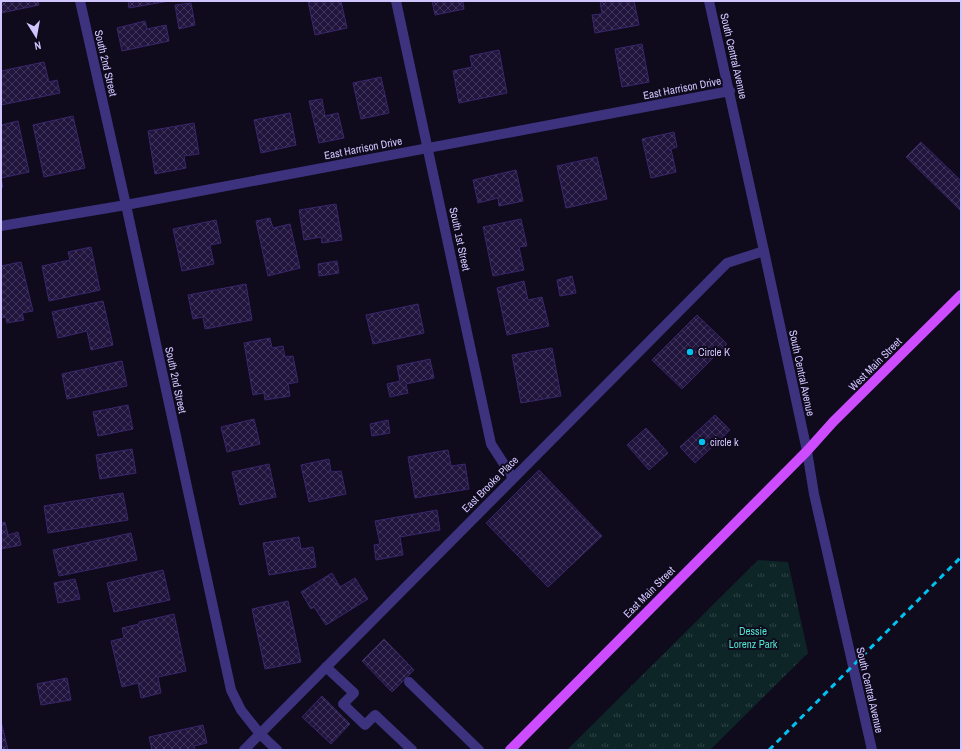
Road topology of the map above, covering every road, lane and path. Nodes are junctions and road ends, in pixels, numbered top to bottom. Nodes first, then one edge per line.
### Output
1 (80, 1) edge
2 (396, 1) edge
3 (709, 1) edge
4 (730, 91) junction
5 (428, 148) junction
6 (126, 205) junction
7 (1, 226) edge
8 (764, 251) junction
9 (961, 295) edge
10 (807, 451) junction
11 (513, 478) junction
12 (326, 667) junction
13 (409, 682) dead end
14 (260, 734) junction
15 (244, 750) edge
16 (277, 750) edge
17 (412, 750) edge
18 (479, 750) edge
19 (510, 750) edge
20 (872, 750) edge

1 - 6 street, South 2nd Street
2 - 5 street, South 1st Street
3 - 4 street, South Central Avenue
4 - 5 street, East Harrison Drive
4 - 8 street, South Central Avenue
5 - 6 street, East Harrison Drive
5 - 11 street, South 1st Street
6 - 7 street, East Harrison Drive
6 - 14 street, South 2nd Street
8 - 10 street, South Central Avenue
8 - 11 street, East Brooke Place
9 - 10 main road, West Main Street
10 - 19 main road, East Main Street
10 - 20 street, South Central Avenue
11 - 12 street, East Brooke Place
12 - 14 street, East Brooke Place
12 - 17 street
13 - 18 street
14 - 15 street, East Brooke Place
14 - 16 street, South 2nd Street

